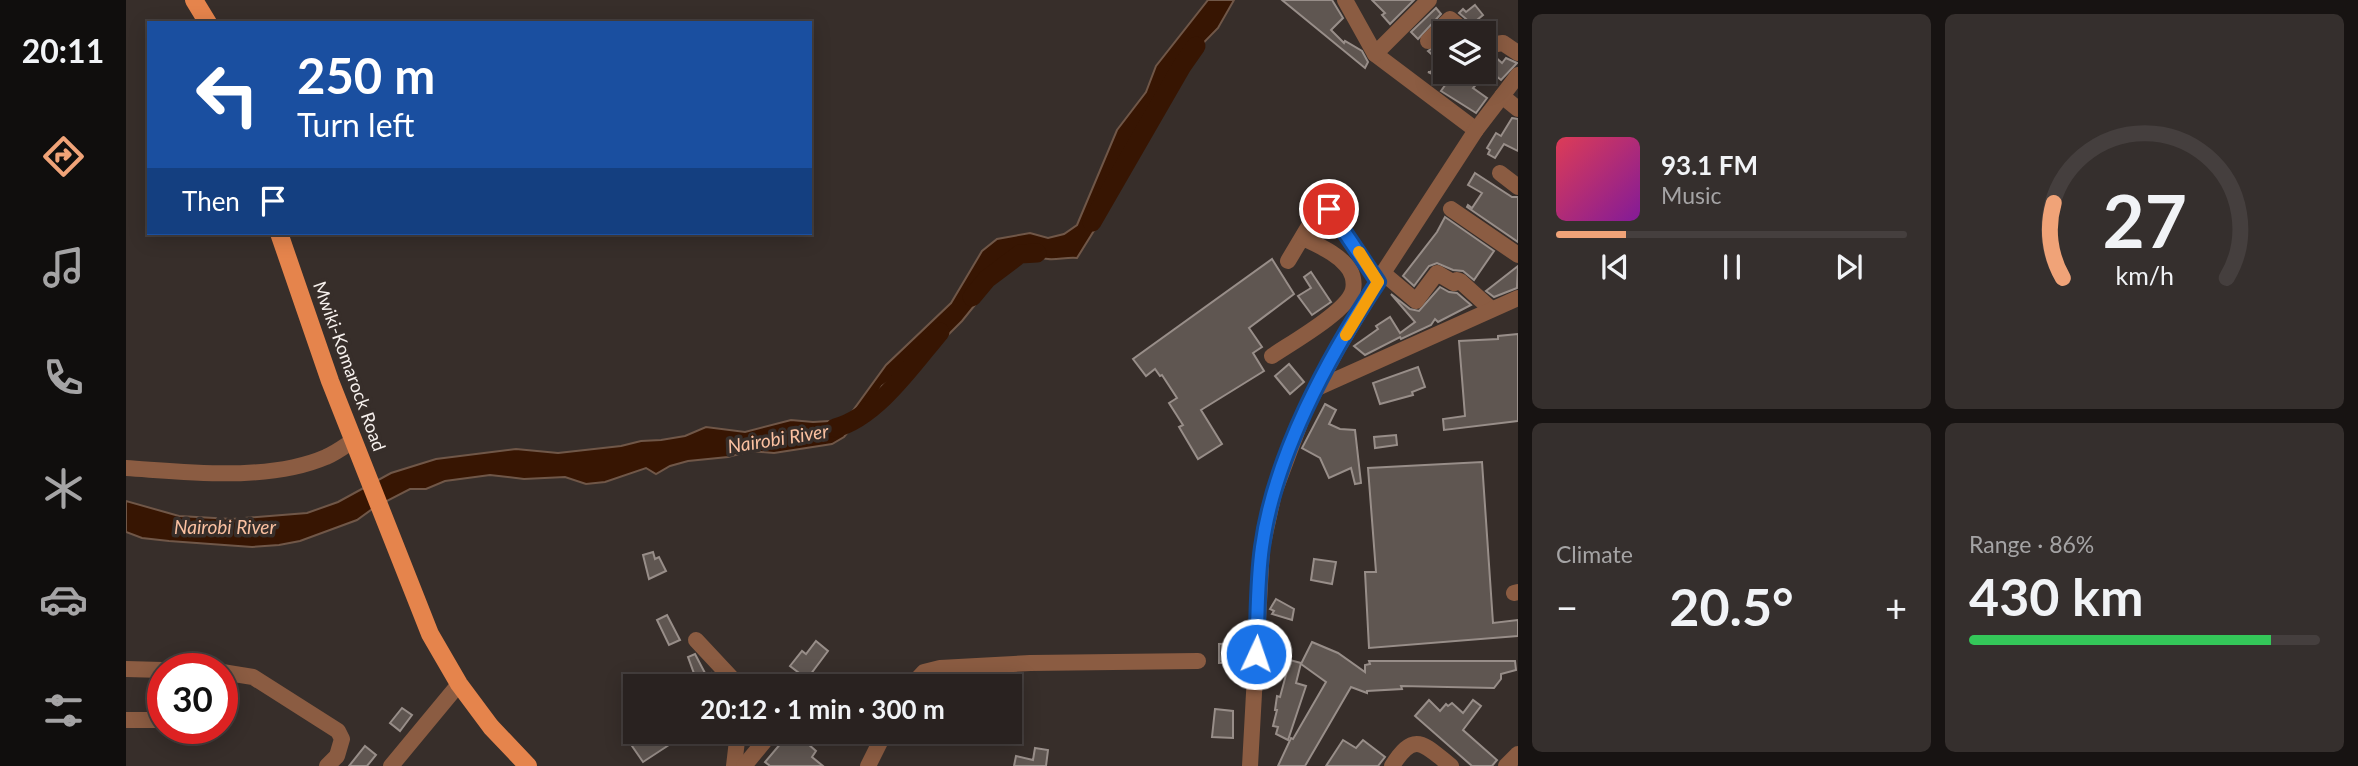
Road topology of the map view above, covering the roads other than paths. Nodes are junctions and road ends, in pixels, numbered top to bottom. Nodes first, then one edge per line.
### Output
1 (194, 0) edge
2 (1345, 0) edge
3 (1429, 0) edge
4 (207, 21) edge
5 (1433, 36) edge
6 (1428, 41) dead end
7 (1496, 44) edge
8 (1375, 54) junction
9 (1518, 54) edge
10 (1518, 75) edge
11 (1502, 96) junction
12 (1518, 109) edge
13 (1476, 130) junction
14 (1500, 173) dead end
15 (1518, 187) edge
16 (1451, 209) dead end
17 (280, 235) edge
18 (1304, 238) junction
19 (1518, 255) edge
20 (1288, 261) dead end
21 (1381, 277) junction
22 (1518, 298) edge
23 (1491, 309) junction
24 (1272, 356) dead end
25 (1315, 389) junction
26 (354, 440) junction
27 (126, 468) edge
28 (696, 640) dead end
29 (1198, 661) dead end
30 (126, 669) edge
31 (147, 670) edge
32 (728, 674) edge
33 (922, 674) edge
34 (238, 675) edge
35 (459, 684) junction
36 (126, 720) edge
37 (147, 720) edge
38 (737, 744) edge
39 (762, 744) edge
40 (880, 744) edge
41 (1518, 754) edge
42 (327, 766) edge
43 (391, 766) edge
44 (528, 766) edge
45 (734, 766) edge
46 (744, 766) edge
47 (868, 766) edge
48 (1250, 766) edge
49 (1391, 766) edge
50 (1451, 766) edge
51 (1506, 766) edge

1 - 4 main road
2 - 8 street
3 - 8 street
5 - 6 street
7 - 9 street
8 - 13 street
10 - 11 street
11 - 12 street
11 - 13 street
13 - 21 street
14 - 15 street
16 - 19 street
17 - 26 main road, Mwiki-Komarock Road
18 - 20 street
18 - 21 street
18 - 24 street
21 - 23 street
21 - 25 street
22 - 23 street
23 - 25 street
25 - 48 street
26 - 27 street
26 - 35 main road, Mwiki-Komarock Road
28 - 32 street
29 - 33 street
30 - 31 street
34 - 42 street
35 - 43 street
35 - 44 main road, Mwiki-Komarock Road
36 - 37 street
38 - 45 street
39 - 46 street
40 - 47 street
41 - 51 street
49 - 50 street

